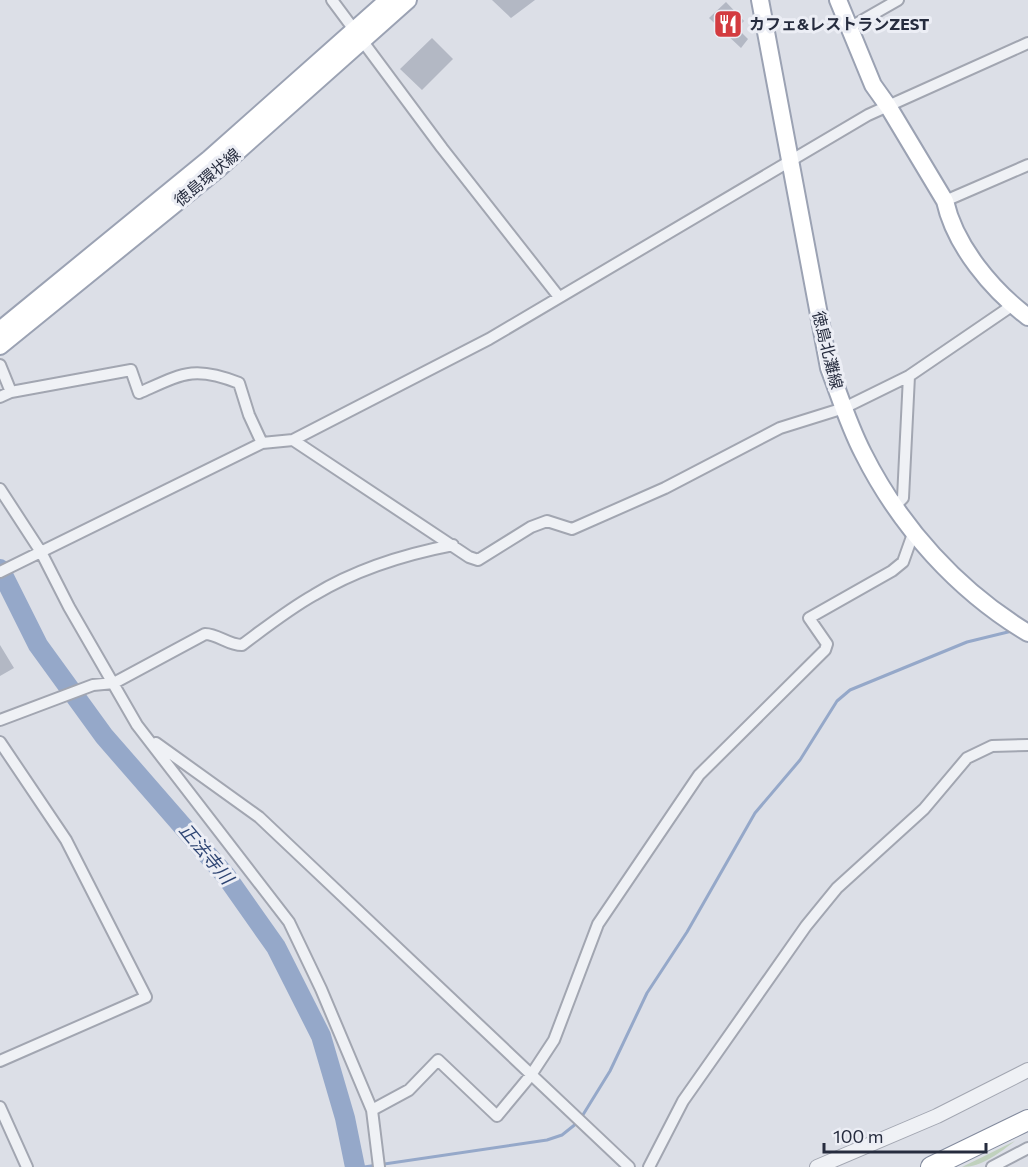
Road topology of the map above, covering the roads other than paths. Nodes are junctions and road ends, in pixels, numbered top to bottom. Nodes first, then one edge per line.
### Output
1 (332, 0) edge
2 (388, 0) edge
3 (408, 0) edge
4 (760, 0) edge
5 (838, 0) edge
6 (898, 0) edge
7 (849, 28) junction
8 (359, 36) junction
9 (1028, 43) edge
10 (888, 106) junction
11 (789, 163) junction
12 (1028, 165) edge
13 (945, 201) junction
14 (559, 297) junction
15 (1013, 305) junction
16 (1028, 316) edge
17 (0, 330) edge
18 (0, 346) edge
19 (0, 365) edge
20 (909, 376) junction
21 (11, 392) junction
22 (0, 397) edge
23 (844, 408) junction
24 (293, 440) junction
25 (262, 443) junction
26 (0, 489) edge
27 (895, 506) junction
28 (914, 531) junction
29 (453, 545) junction
30 (41, 552) junction
31 (0, 572) edge
32 (1028, 633) edge
33 (114, 683) junction
34 (0, 720) edge
35 (147, 736) junction
36 (0, 742) edge
37 (1028, 745) edge
38 (0, 1061) edge
39 (1028, 1070) edge
40 (531, 1075) junction
41 (0, 1107) edge
42 (372, 1110) junction
43 (1028, 1120) edge
44 (1028, 1148) edge
45 (379, 1163) edge
46 (27, 1167) edge
47 (629, 1167) edge
48 (649, 1167) edge
49 (817, 1167) edge
50 (931, 1167) edge
51 (992, 1167) edge

1 - 8 street
2 - 8 main road, 徳島環状線
3 - 8 main road, 徳島環状線
4 - 11 main road, 徳島北灘線
5 - 7 main road
6 - 7 street
7 - 10 main road
8 - 14 street
8 - 17 main road, 徳島環状線
8 - 18 main road, 徳島環状線
9 - 10 street
10 - 11 street
10 - 13 main road
11 - 14 street
11 - 23 main road, 徳島北灘線
12 - 13 street
13 - 15 main road
14 - 24 street
15 - 16 main road
15 - 20 street
19 - 21 street
20 - 23 street
20 - 27 street
21 - 22 street
21 - 25 street
23 - 27 main road, 徳島北灘線
23 - 29 street
24 - 25 street
24 - 29 street
25 - 30 street
26 - 30 street
27 - 28 main road, 徳島北灘線
28 - 32 main road, 徳島北灘線
28 - 40 street
29 - 33 street
30 - 31 street
30 - 33 street
33 - 34 street
33 - 35 street
35 - 40 street
35 - 42 street
36 - 38 street
37 - 48 street
39 - 49 street
40 - 42 street
40 - 47 street
41 - 46 street
42 - 45 street
43 - 50 highway
44 - 51 street

